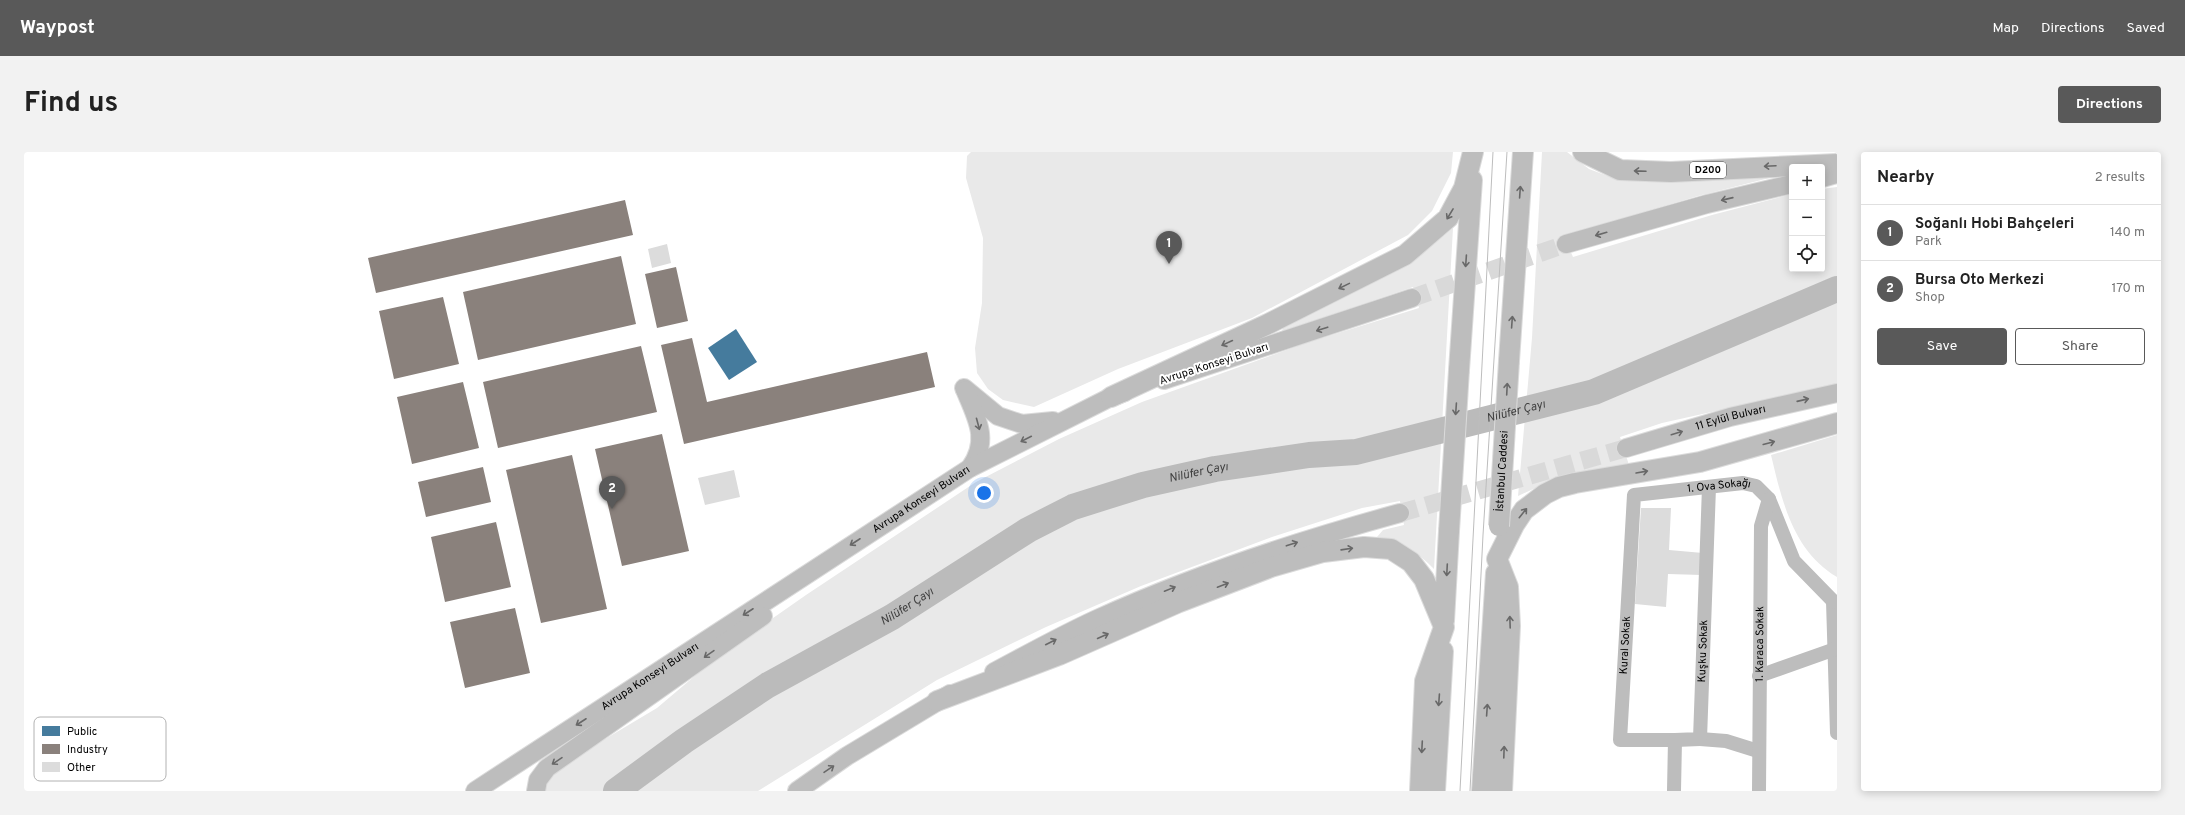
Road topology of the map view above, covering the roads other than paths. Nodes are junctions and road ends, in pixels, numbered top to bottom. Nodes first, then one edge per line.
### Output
1 (1473, 152) edge
2 (1523, 152) edge
3 (1583, 152) edge
4 (1837, 164) edge
5 (1837, 174) edge
6 (1825, 177) edge
7 (1789, 185) edge
8 (1566, 244) tunnel mouth
9 (1412, 298) tunnel mouth
10 (1837, 393) edge
11 (1111, 397) junction
12 (1064, 420) junction
13 (1837, 423) edge
14 (1626, 448) tunnel mouth
15 (970, 468) junction
16 (1709, 488) junction
17 (1634, 495) joint
18 (1769, 499) junction
19 (1400, 514) tunnel mouth
20 (1497, 559) junction
21 (827, 560) junction
22 (1835, 602) edge
23 (1444, 627) junction
24 (1835, 649) junction
25 (1759, 676) junction
26 (936, 701) junction
27 (1837, 733) edge
28 (1700, 739) junction
29 (1675, 740) junction
30 (1758, 751) junction
31 (475, 791) edge
32 (536, 791) edge
33 (797, 791) edge
34 (1420, 791) edge
35 (1435, 791) edge
36 (1482, 791) edge
37 (1502, 791) edge
38 (1674, 791) edge
39 (1759, 791) edge

1 -> 11 highway
1 -> 23 highway, bridge
20 -> 2 highway, İstanbul Caddesi, bridge
4 -> 3 highway, D200
5 - 6 main road
7 -> 8 main road
9 -> 11 main road, Avrupa Konseyi Bulvarı
14 -> 10 main road, 11 Eylül Bulvarı
11 - 12 main road, Avrupa Konseyi Bulvarı
12 -> 15 main road, Avrupa Konseyi Bulvarı
12 -> 15 main road
20 -> 13 highway
15 -> 21 main road, Avrupa Konseyi Bulvarı
16 - 17 street, 1. Ova Sokağı
16 - 18 street, 1. Ova Sokağı
16 - 28 street, Kuşku Sokak
17 - 29 street, Kural Sokak
18 - 22 street, 1. Ova Sokağı
18 - 25 street, 1. Karaca Sokak
26 -> 19 main road
36 -> 20 highway, İstanbul Caddesi
37 -> 20 highway
21 -> 31 main road, Avrupa Konseyi Bulvarı
21 -> 32 main road
22 - 24 street
26 -> 23 highway
23 -> 34 highway
23 -> 35 highway
24 - 25 street
24 - 27 street
25 - 30 street, 1. Karaca Sokak
33 -> 26 main road
28 - 29 street
28 - 30 street
29 - 38 street
30 - 39 street, 1. Karaca Sokak

